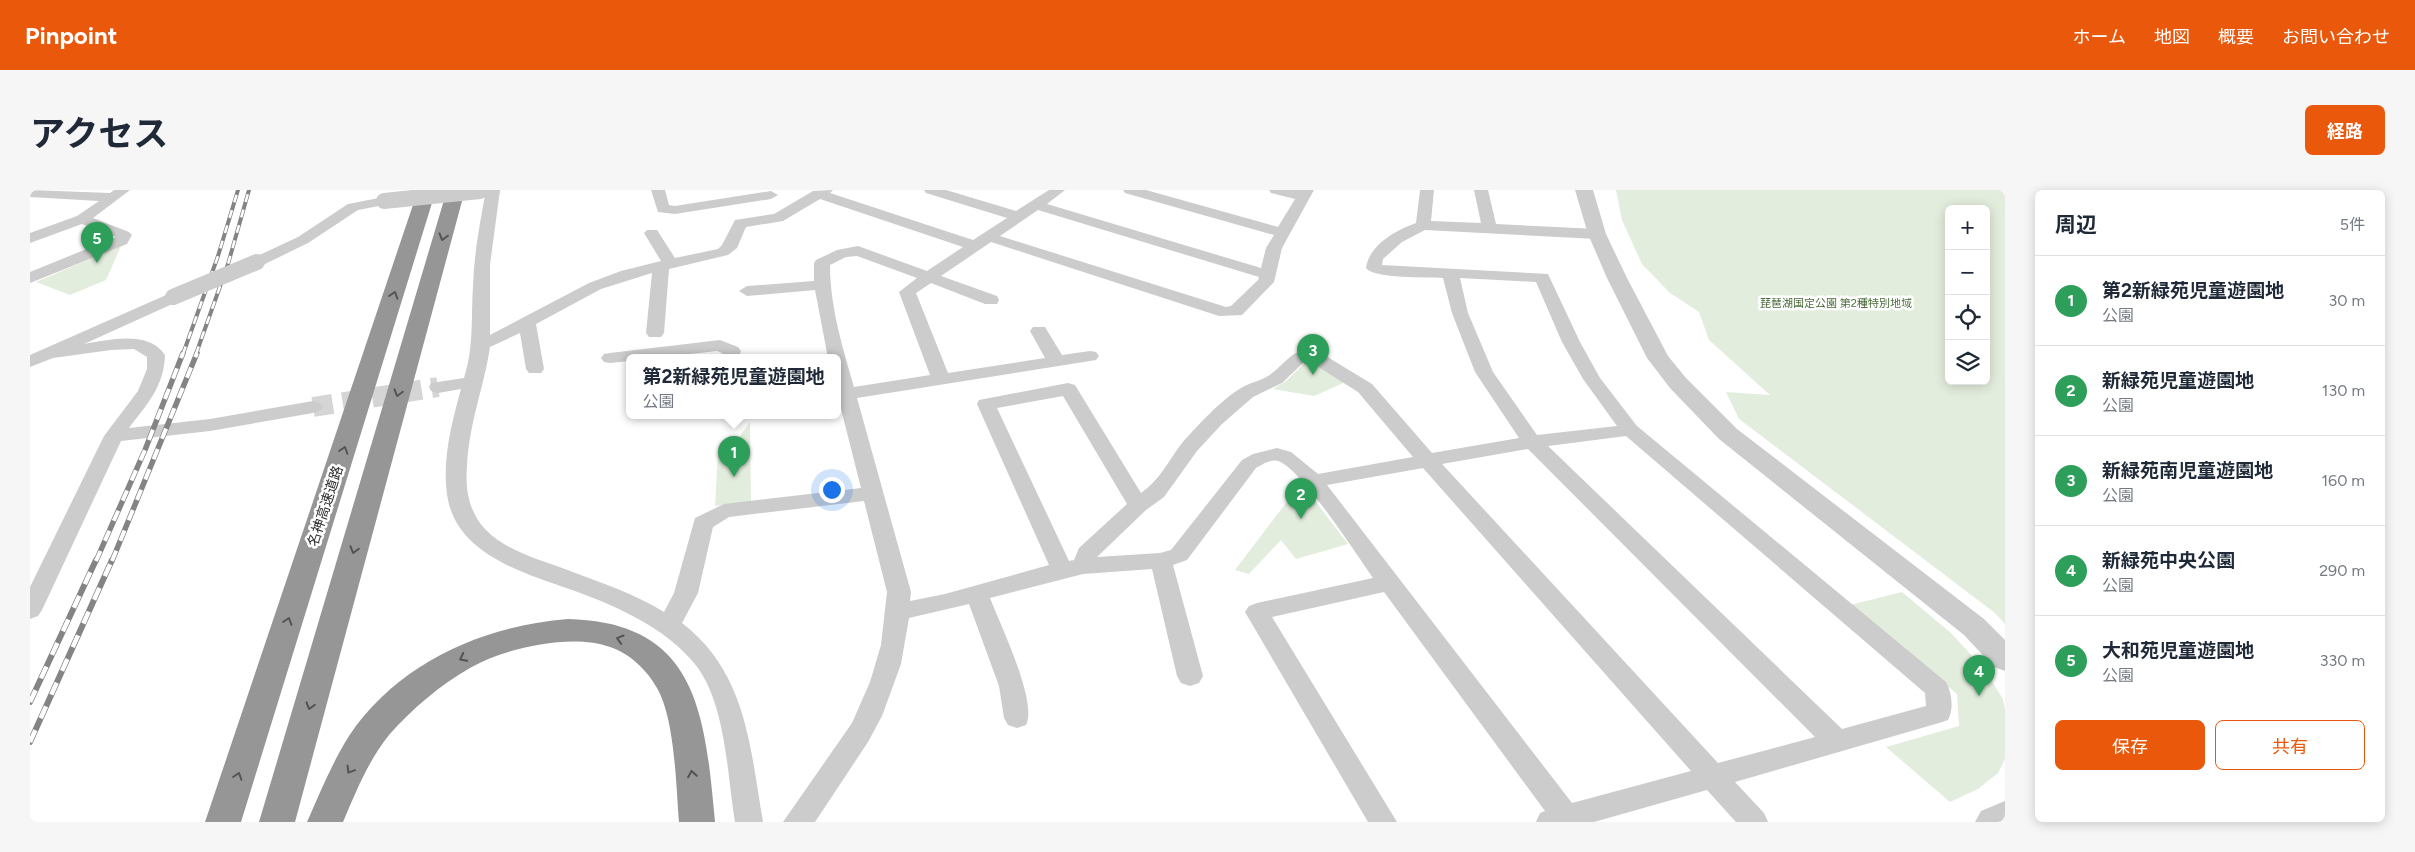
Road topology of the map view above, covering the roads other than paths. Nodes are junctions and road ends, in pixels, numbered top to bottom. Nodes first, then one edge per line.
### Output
1 (427, 190) edge
2 (480, 190) edge
3 (658, 190) edge
4 (931, 190) edge
5 (981, 190) edge
6 (1058, 190) edge
7 (1130, 190) edge
8 (1276, 190) edge
9 (1427, 190) edge
10 (1481, 190) edge
11 (1584, 190) edge
12 (822, 192) edge
13 (30, 193) edge
14 (118, 194) edge
15 (771, 194) dead end
16 (1305, 194) edge
17 (734, 195) edge
18 (964, 200) junction
19 (1036, 205) junction
20 (1019, 216) junction
21 (82, 219) junction
22 (1423, 225) junction
23 (1489, 228) junction
24 (652, 233) dead end
25 (1282, 233) junction
26 (1597, 234) junction
27 (989, 237) junction
28 (30, 238) edge
29 (976, 246) junction
30 (666, 265) junction
31 (1450, 272) junction
32 (1268, 275) junction
33 (930, 276) junction
34 (30, 278) edge
35 (821, 285) junction
36 (747, 291) dead end
37 (991, 300) dead end
38 (526, 323) junction
39 (1039, 332) dead end
40 (655, 333) dead end
41 (481, 344) junction
42 (48, 353) junction
43 (644, 354) edge
44 (730, 354) edge
45 (835, 354) edge
46 (626, 356) edge
47 (1090, 356) dead end
48 (610, 358) dead end
49 (30, 362) edge
50 (1056, 362) junction
51 (535, 369) dead end
52 (841, 375) edge
53 (941, 379) junction
54 (473, 382) junction
55 (438, 387) tunnel mouth
56 (847, 394) junction
57 (313, 407) tunnel mouth
58 (1630, 430) junction
59 (114, 436) junction
60 (1532, 442) junction
61 (1428, 461) junction
62 (1313, 481) junction
63 (872, 493) junction
64 (1138, 505) junction
65 (1161, 561) junction
66 (1072, 568) junction
67 (1390, 582) junction
68 (977, 594) junction
69 (30, 610) edge
70 (899, 610) junction
71 (669, 625) junction
72 (2005, 659) edge
73 (1190, 676) dead end
74 (1017, 718) dead end
75 (1837, 741) junction
76 (1713, 776) junction
77 (2005, 816) edge
78 (1558, 820) edge
79 (223, 822) edge
80 (277, 822) edge
81 (325, 822) edge
82 (697, 822) edge
83 (749, 822) edge
84 (797, 822) edge
85 (1383, 822) edge
86 (1754, 822) edge
87 (1993, 822) edge

79 -> 1 highway, 名神高速道路
2 - 41 street
2 - 42 street, bridge
2 -> 80 highway
3 - 17 street
4 - 18 street
5 - 18 street
6 - 19 street
7 - 25 street
8 - 16 street
9 - 22 street
10 - 23 street
11 - 26 street
12 - 29 street
12 - 30 street
13 - 14 street
14 - 21 street
15 - 17 street
16 - 25 street
18 - 20 street
19 - 20 street
19 - 32 street
20 - 27 street
21 - 28 street
21 - 34 street
22 - 23 street
22 - 31 street
23 - 26 street
24 - 30 street
25 - 32 street
26 - 72 street
27 - 29 street
27 - 32 street
29 - 33 street
30 - 38 street
30 - 40 street
31 - 58 street
31 - 60 street
33 - 35 street
33 - 37 street
33 - 53 street
35 - 36 street
35 - 45 street
38 - 41 street
38 - 51 street
39 - 50 street
41 - 54 street
42 - 49 street
42 - 59 street
43 - 44 street
46 - 48 street
47 - 50 street
50 - 53 street
52 - 56 street
53 - 56 street
54 - 55 street
54 - 71 street
56 - 63 street
57 - 59 street
58 - 60 street
58 - 75 street
59 - 69 street
60 - 61 street
60 - 75 street
61 - 62 street
61 - 64 street
61 - 76 street
62 - 65 street
62 - 67 street
63 - 70 street
63 - 71 street
64 - 66 street
64 - 66 street
65 - 66 street
65 - 73 street
66 - 68 street
67 - 78 street
67 - 85 street
68 - 70 street
68 - 74 street
70 - 84 street
71 - 83 street
75 - 76 street
76 - 78 street
76 - 86 street
77 - 87 street
82 -> 81 highway

